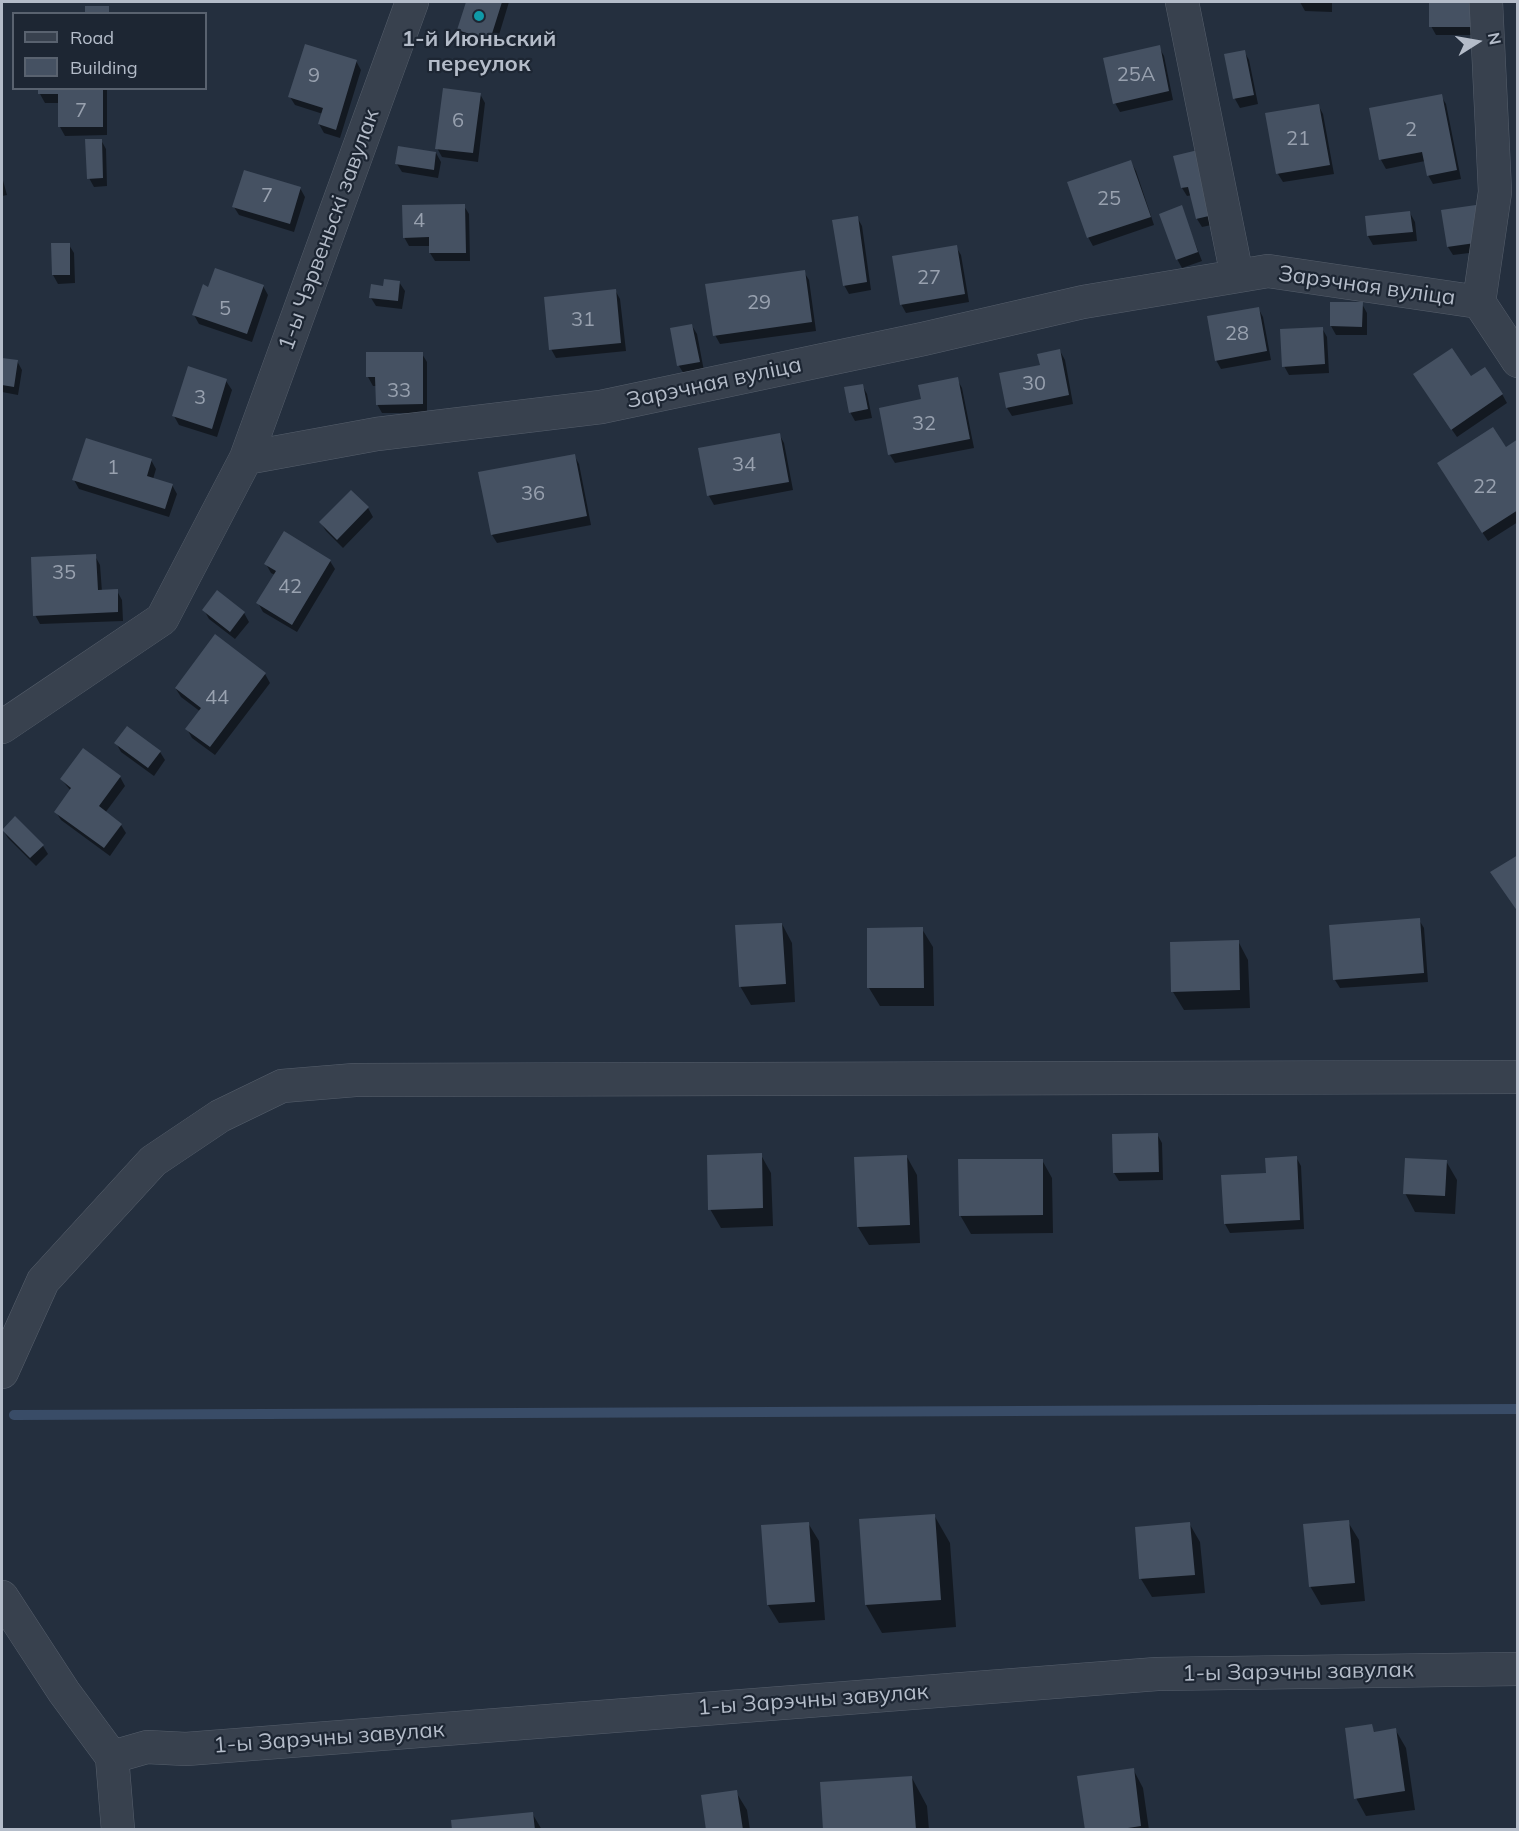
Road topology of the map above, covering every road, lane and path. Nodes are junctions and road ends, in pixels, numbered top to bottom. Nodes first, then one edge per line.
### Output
1 (412, 2) edge
2 (1182, 2) edge
3 (1486, 2) edge
4 (1237, 276) junction
5 (1479, 302) junction
6 (1518, 361) edge
7 (246, 458) junction
8 (2, 727) edge
9 (1518, 1077) edge
10 (2, 1372) edge
11 (2, 1597) edge
12 (1518, 1669) edge
13 (112, 1757) junction
14 (118, 1830) edge

1 - 7 street, 1-ы Чэрвеньскі завулак
2 - 4 street
3 - 5 street
4 - 5 street, Зарэчная вуліца
4 - 7 street, Зарэчная вуліца
5 - 6 street, Зарэчная вуліца
7 - 8 street
9 - 10 street
11 - 13 street
12 - 13 street, 1-ы Зарэчны завулак
13 - 14 street

